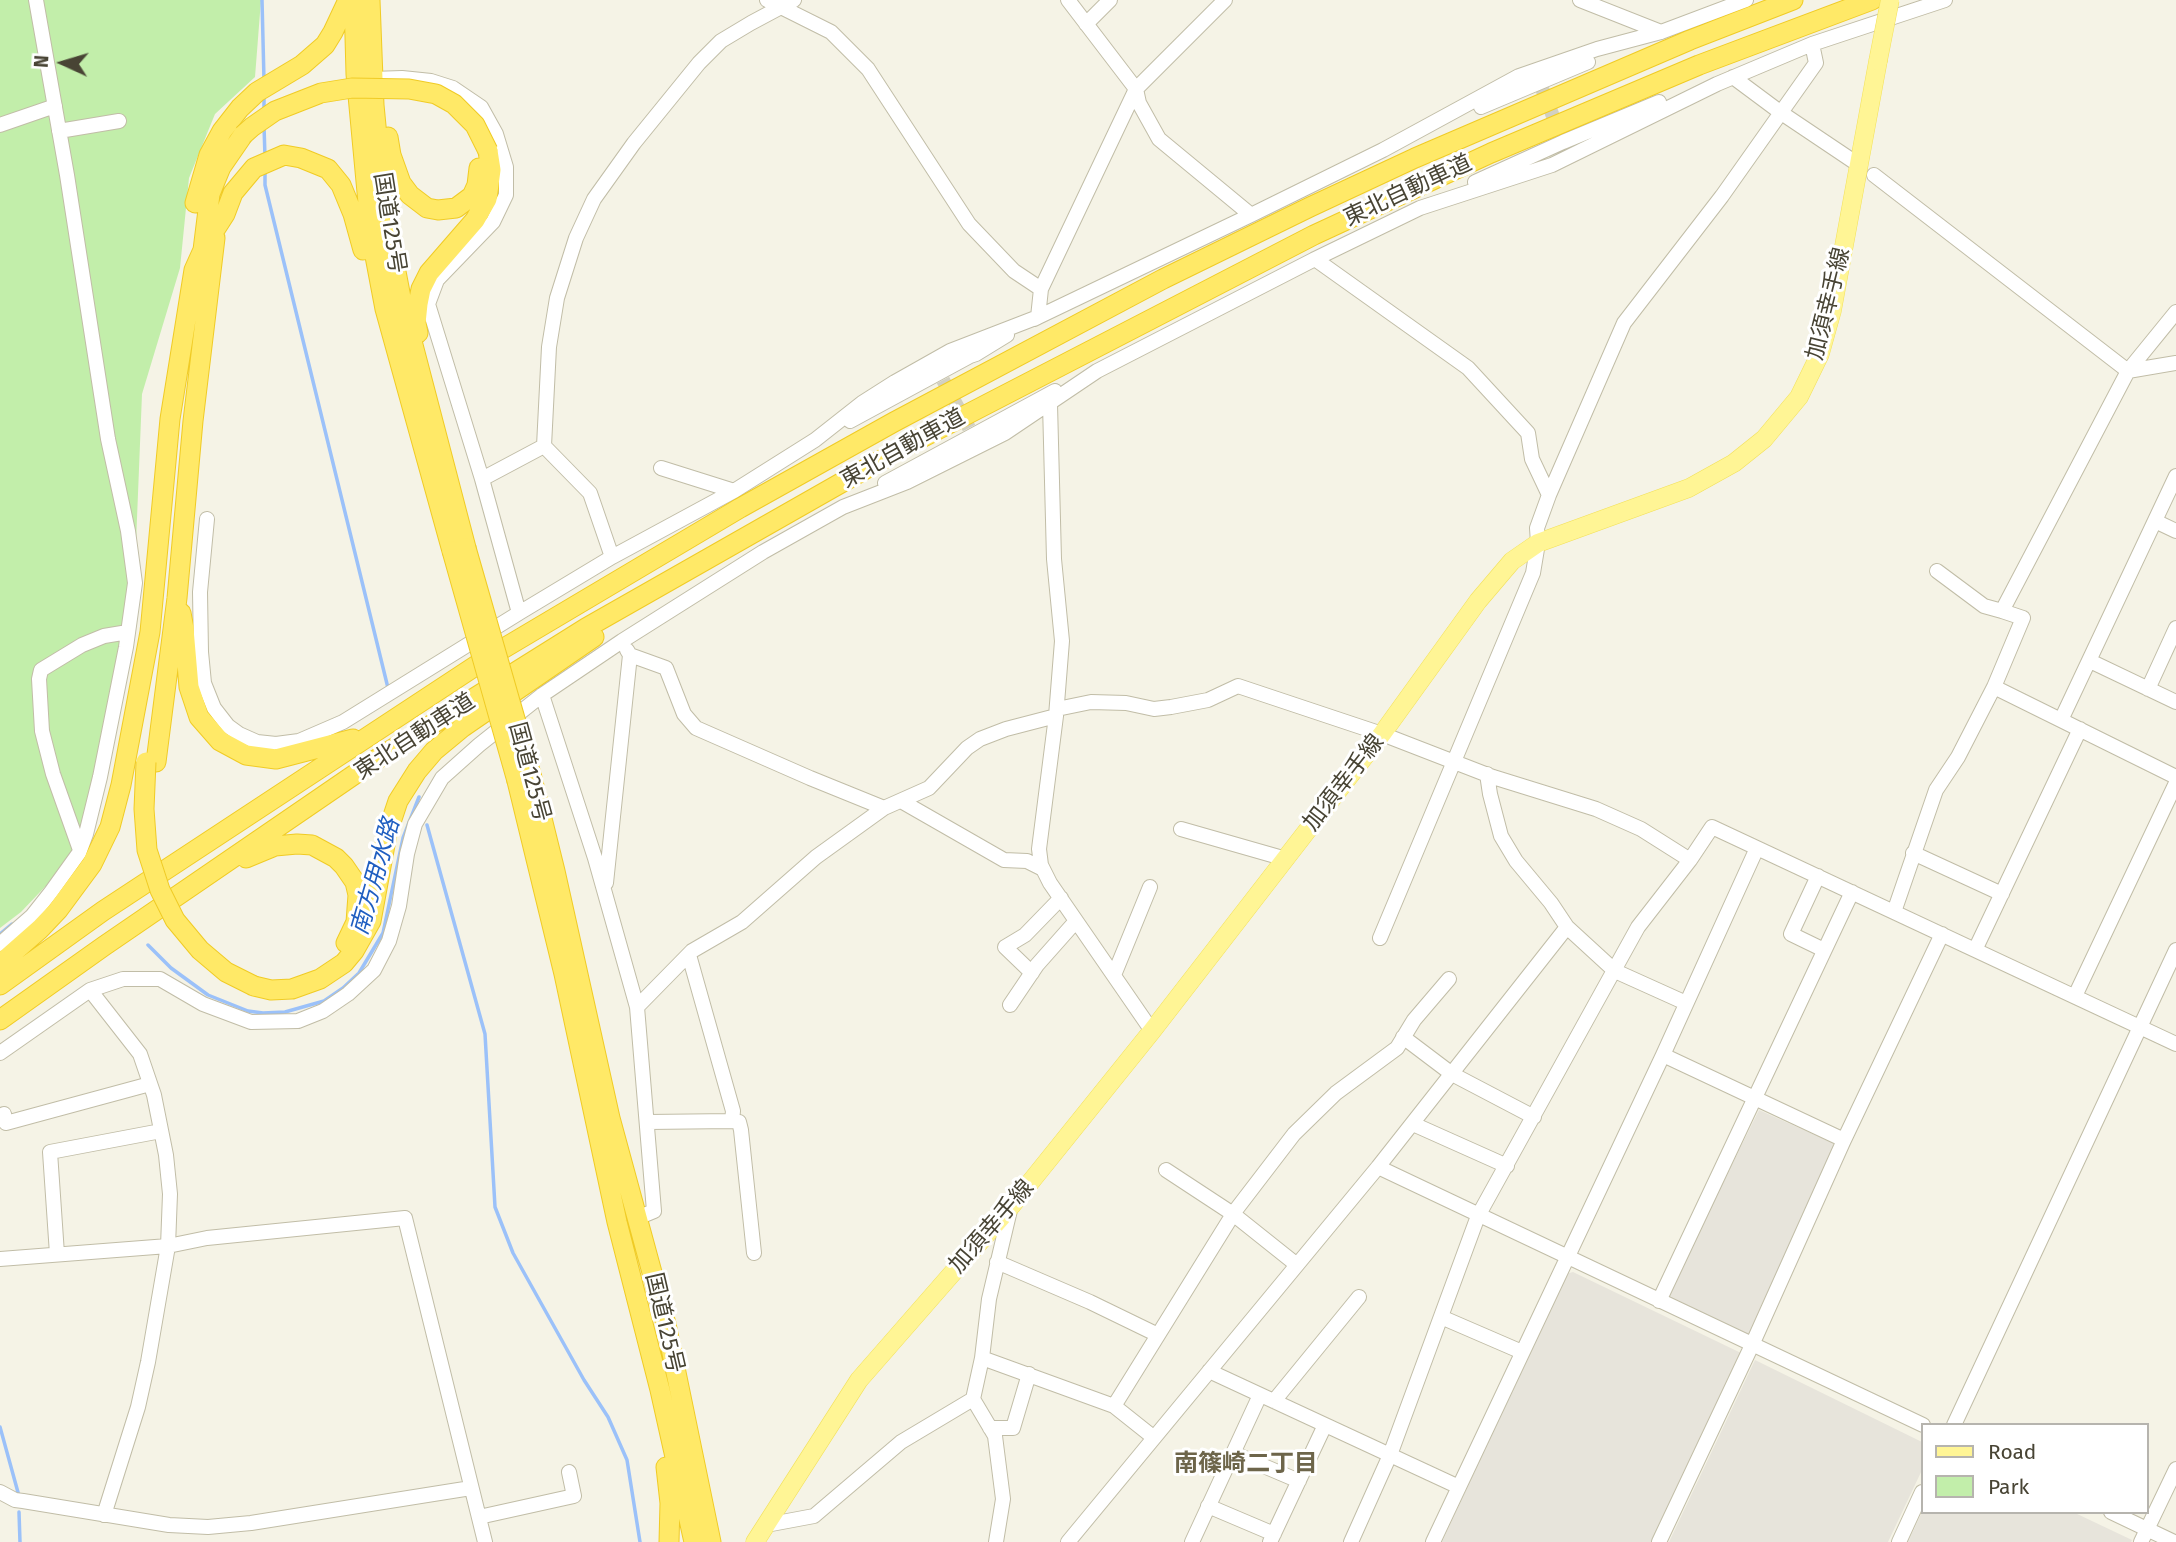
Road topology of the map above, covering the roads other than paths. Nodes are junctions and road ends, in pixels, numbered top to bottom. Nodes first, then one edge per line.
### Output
1 (36, 0) edge
2 (348, 0) edge
3 (354, 0) edge
4 (370, 0) edge
5 (1068, 0) edge
6 (1110, 0) edge
7 (1225, 0) edge
8 (1580, 0) edge
9 (1793, 0) edge
10 (1872, 0) edge
11 (1890, 0) edge
12 (1945, 0) edge
13 (1740, 1) edge
14 (781, 2) edge
15 (1087, 24) junction
16 (1661, 32) junction
17 (1812, 44) junction
18 (1733, 77) junction
19 (372, 79) junction
20 (1717, 84) junction
21 (1136, 89) junction
22 (374, 105) junction
23 (55, 106) junction
24 (1780, 112) junction
25 (119, 121) dead end
26 (0, 125) edge
27 (1430, 125) junction
28 (59, 131) junction
29 (246, 139) junction
30 (483, 152) junction
31 (1853, 161) dead end
32 (1874, 175) dead end
33 (1420, 208) junction
34 (1251, 215) junction
35 (216, 228) junction
36 (1315, 259) junction
37 (194, 270) junction
38 (1041, 289) junction
39 (385, 309) junction
40 (2176, 312) edge
41 (1038, 317) junction
42 (2176, 363) edge
43 (2128, 371) junction
44 (1048, 400) junction
45 (435, 434) junction
46 (815, 440) junction
47 (544, 446) junction
48 (661, 468) dead end
49 (2176, 476) edge
50 (482, 479) junction
51 (734, 491) junction
52 (1549, 495) junction
53 (843, 507) junction
54 (207, 519) dead end
55 (2155, 521) junction
56 (2176, 531) edge
57 (1538, 543) junction
58 (459, 550) junction
59 (612, 558) junction
60 (1937, 571) dead end
61 (683, 573) junction
62 (177, 598) junction
63 (2002, 611) junction
64 (519, 612) junction
65 (2176, 628) edge
66 (128, 632) junction
67 (150, 632) junction
68 (622, 641) junction
69 (630, 655) junction
70 (2090, 661) junction
71 (1994, 687) junction
72 (2148, 689) junction
73 (542, 695) junction
74 (2176, 702) edge
75 (1056, 713) junction
76 (2061, 720) junction
77 (2080, 729) junction
78 (370, 734) junction
79 (1382, 734) junction
80 (151, 762) junction
81 (1454, 762) junction
82 (1487, 774) junction
83 (2176, 777) edge
84 (524, 779) junction
85 (2176, 783) edge
86 (901, 802) junction
87 (884, 808) junction
88 (1181, 829) dead end
89 (1757, 848) junction
90 (80, 850) junction
91 (1913, 853) junction
92 (1286, 859) junction
93 (1690, 860) junction
94 (1043, 869) junction
95 (212, 872) junction
96 (1818, 876) junction
97 (1150, 887) dead end
98 (605, 891) junction
99 (1852, 892) junction
100 (2002, 894) junction
101 (1061, 898) junction
102 (1894, 912) junction
103 (1076, 921) junction
104 (1567, 927) junction
105 (1942, 934) junction
106 (1380, 938) dead end
107 (0, 944) edge
108 (1824, 950) junction
109 (1975, 950) junction
110 (2176, 950) edge
111 (689, 955) junction
112 (0, 964) edge
113 (1615, 971) junction
114 (1032, 973) junction
115 (1114, 975) junction
116 (1449, 979) dead end
117 (256, 981) junction
118 (0, 985) edge
119 (90, 990) junction
120 (2075, 996) junction
121 (1686, 1003) junction
122 (1010, 1005) dead end
123 (637, 1007) junction
124 (0, 1020) edge
125 (2140, 1027) junction
126 (1153, 1031) junction
127 (1403, 1037) junction
128 (2176, 1044) edge
129 (0, 1053) edge
130 (1663, 1055) junction
131 (1452, 1074) junction
132 (150, 1084) junction
133 (1756, 1100) junction
134 (4, 1114) dead end
135 (1534, 1116) junction
136 (732, 1121) junction
137 (648, 1122) junction
138 (1413, 1124) junction
139 (161, 1131) junction
140 (1844, 1140) junction
141 (1507, 1166) junction
142 (1378, 1167) junction
143 (1166, 1170) dead end
144 (1012, 1205) junction
145 (1233, 1213) junction
146 (1478, 1216) junction
147 (637, 1218) junction
148 (617, 1222) junction
149 (168, 1246) junction
150 (754, 1253) dead end
151 (57, 1254) junction
152 (1567, 1256) junction
153 (0, 1259) edge
154 (997, 1262) junction
155 (1297, 1265) junction
156 (1359, 1297) dead end
157 (1659, 1301) junction
158 (1441, 1317) junction
159 (1158, 1335) junction
160 (1752, 1345) junction
161 (1522, 1352) junction
162 (982, 1358) junction
163 (1209, 1371) junction
164 (1029, 1374) junction
165 (1260, 1395) junction
166 (973, 1399) junction
167 (1274, 1401) junction
168 (1114, 1406) junction
169 (1955, 1423) edge
170 (1920, 1424) edge
171 (1325, 1425) junction
172 (990, 1428) junction
173 (1153, 1437) junction
174 (1233, 1452) junction
175 (1390, 1455) junction
176 (2176, 1468) edge
177 (569, 1472) dead end
178 (1299, 1481) junction
179 (1459, 1487) junction
180 (471, 1488) junction
181 (0, 1492) edge
182 (1920, 1496) edge
183 (1209, 1506) junction
184 (2113, 1514) edge
185 (104, 1515) junction
186 (479, 1517) junction
187 (766, 1525) junction
188 (2144, 1536) edge
189 (1272, 1538) edge
190 (707, 1540) edge
191 (485, 1542) edge
192 (669, 1542) edge
193 (755, 1542) edge
194 (996, 1542) edge
195 (1068, 1542) edge
196 (1192, 1542) edge
197 (1350, 1542) edge
198 (1433, 1542) edge
199 (1659, 1542) edge
200 (1899, 1542) edge
201 (2174, 1542) edge

1 - 23 street
2 - 37 highway
3 - 39 highway, 国道125号
4 - 19 highway, 国道125号
5 - 15 street
6 - 15 street
7 - 21 street
8 - 16 street
9 - 78 highway, 東北自動車道
10 - 61 highway, 東北自動車道
11 - 57 main road, 加須幸手線, bridge
12 - 17 street
13 - 16 street
14 - 38 street
14 - 47 street
15 - 21 street
16 - 27 street
16 - 27 street
17 - 18 street
17 - 24 street
18 - 20 street
18 - 24 street
19 - 22 highway, 国道125号
19 - 50 street
20 - 33 street
20 - 33 street
21 - 34 street
21 - 38 street
22 - 30 highway
22 - 45 highway, 国道125号
23 - 26 street
23 - 28 street
24 - 31 street
24 - 52 street
25 - 28 street
27 - 34 street
28 - 66 street
29 - 30 highway, bridge
29 - 35 highway
29 - 37 highway
30 - 45 highway
32 - 43 street
33 - 36 street
34 - 41 street
35 - 39 highway
35 - 62 highway
36 - 44 street
36 - 52 street
37 - 67 highway
38 - 41 street
39 - 58 highway, 国道125号
40 - 43 street
41 - 46 street
41 - 46 street
42 - 43 street
43 - 63 street
44 - 53 street
44 - 53 street
44 - 75 street
45 - 58 highway, 国道125号
46 - 51 street
47 - 50 street
47 - 59 street
48 - 51 street
49 - 55 street
50 - 64 street
51 - 59 street
52 - 57 street
53 - 68 street
54 - 64 street
55 - 56 street
55 - 70 street
57 - 79 main road, 加須幸手線
57 - 81 street
58 - 84 highway, 国道125号, bridge
59 - 64 street
60 - 63 street
61 - 95 highway, 東北自動車道
61 - 117 highway
62 - 78 highway
62 - 80 highway
63 - 71 street
65 - 72 street
66 - 90 street
66 - 90 street
67 - 80 highway
67 - 112 highway
68 - 69 street
68 - 73 street
69 - 87 street
69 - 98 street
70 - 72 street
70 - 76 street
71 - 76 street
71 - 91 street
72 - 74 street
73 - 98 street
73 - 119 street
75 - 79 street
75 - 86 street
75 - 94 street
76 - 77 street
77 - 83 street
77 - 100 street
78 - 118 highway, 東北自動車道
79 - 81 street
79 - 92 main road, 加須幸手線
80 - 117 highway, bridge
81 - 82 street
81 - 106 street
82 - 93 street
82 - 104 street
84 - 147 highway, 国道125号
84 - 148 highway, 国道125号
85 - 120 street
86 - 87 street
86 - 94 street
87 - 111 street
88 - 92 street
89 - 93 street
89 - 96 street
89 - 121 street
90 - 107 street
91 - 100 street
91 - 102 street
92 - 126 main road, 加須幸手線
93 - 113 street
94 - 101 street
95 - 117 highway
95 - 124 highway, 東北自動車道
96 - 99 street
96 - 108 street
97 - 115 street
98 - 123 street
99 - 102 street
99 - 108 street
100 - 109 street
101 - 103 street
101 - 114 street
102 - 105 street
103 - 114 street
103 - 115 street
104 - 113 street
104 - 131 street
105 - 109 street
105 - 140 street
108 - 133 street
109 - 120 street
110 - 125 street
111 - 123 street
111 - 136 street
113 - 121 street
113 - 135 street
114 - 122 street
115 - 126 street
116 - 127 street
119 - 129 street
119 - 132 street
120 - 125 street
121 - 130 street
123 - 137 street
125 - 128 street
125 - 169 street
126 - 144 main road, 加須幸手線
127 - 131 street
127 - 145 street
130 - 133 street
130 - 152 street
131 - 135 street
131 - 138 street
132 - 134 street
132 - 139 street
133 - 140 street
133 - 157 street
135 - 141 street
136 - 137 street
136 - 150 street
137 - 147 street
138 - 141 street
138 - 142 street
139 - 149 street
139 - 151 street
140 - 160 street
141 - 146 street
142 - 146 street
142 - 155 street
143 - 145 street
144 - 154 street
144 - 187 main road, 加須幸手線
145 - 155 street
145 - 159 street
146 - 152 street
146 - 158 street
147 - 190 highway, 国道125号
148 - 190 highway, 国道125号
148 - 192 highway
149 - 151 street
149 - 180 street
149 - 185 street
151 - 153 street
152 - 157 street
152 - 161 street
154 - 159 street
154 - 162 street
155 - 163 street
156 - 167 street
157 - 160 street
158 - 161 street
158 - 175 street
159 - 168 street
160 - 170 street
160 - 199 street
161 - 179 street
162 - 164 street
162 - 166 street
163 - 165 street
163 - 173 street
164 - 168 street
164 - 172 street
165 - 167 street
165 - 174 street
166 - 172 street
166 - 187 street
167 - 171 street
168 - 173 street
171 - 175 street
171 - 178 street
172 - 194 street
173 - 195 street
174 - 178 street
174 - 183 street
175 - 179 street
175 - 197 street
176 - 188 street
177 - 186 street
178 - 189 street
179 - 198 street
180 - 185 street
180 - 186 street
181 - 185 street
182 - 200 street
183 - 189 street
183 - 196 street
184 - 188 street
186 - 191 street
187 - 193 main road, 加須幸手線
188 - 201 street

